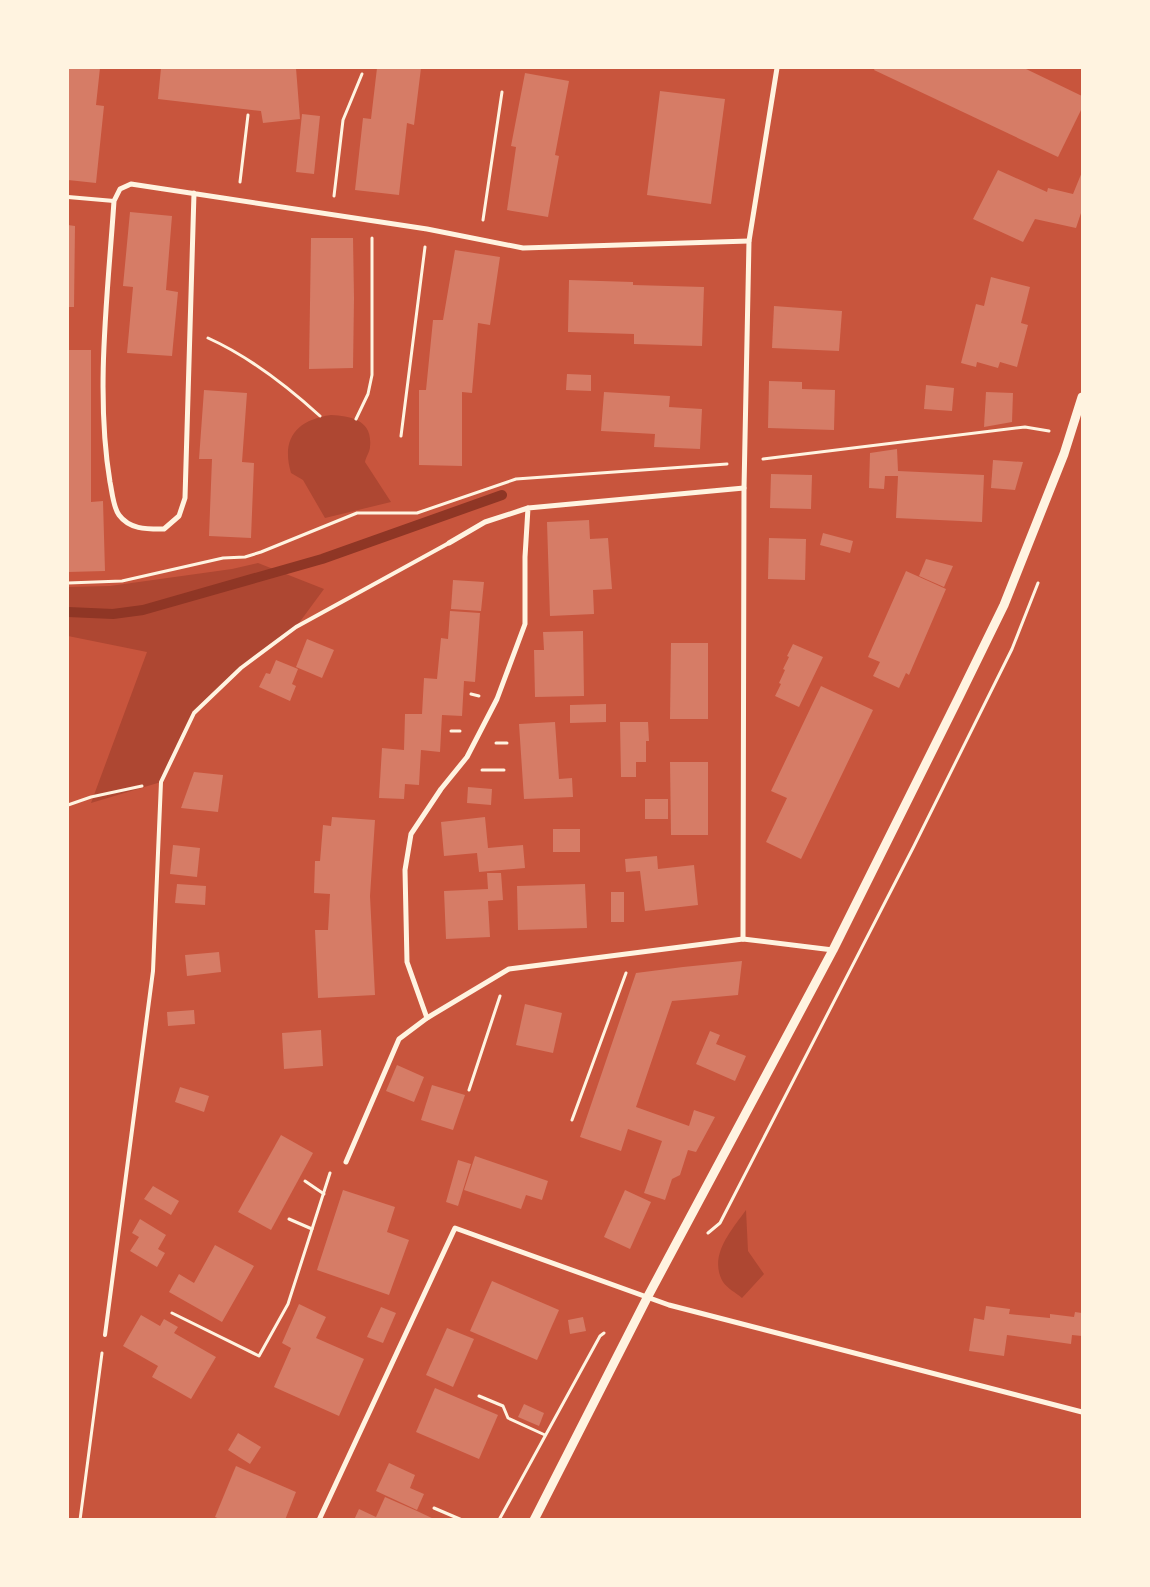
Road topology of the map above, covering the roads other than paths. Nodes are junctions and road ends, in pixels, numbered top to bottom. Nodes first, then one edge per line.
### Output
1 (777, 68) edge
2 (194, 193) junction
3 (68, 197) edge
4 (114, 201) junction
5 (750, 241) junction
6 (1082, 397) edge
7 (744, 488) junction
8 (528, 508) junction
9 (449, 543) joint
10 (743, 939) junction
11 (833, 950) junction
12 (427, 1018) junction
13 (346, 1162) road end
14 (647, 1298) junction
15 (105, 1335) road end
16 (1082, 1412) edge
17 (319, 1520) edge
18 (534, 1520) edge

1 - 5 street
2 - 4 street
2 - 4 street
2 - 5 street
3 - 4 lane
5 - 7 street
6 - 11 street
7 - 8 street
7 - 10 street
8 - 9 street
8 - 12 street
9 - 15 lane
10 - 11 street
10 - 12 street
11 - 14 street
12 - 13 street
14 - 16 street
14 - 17 street
14 - 18 street

